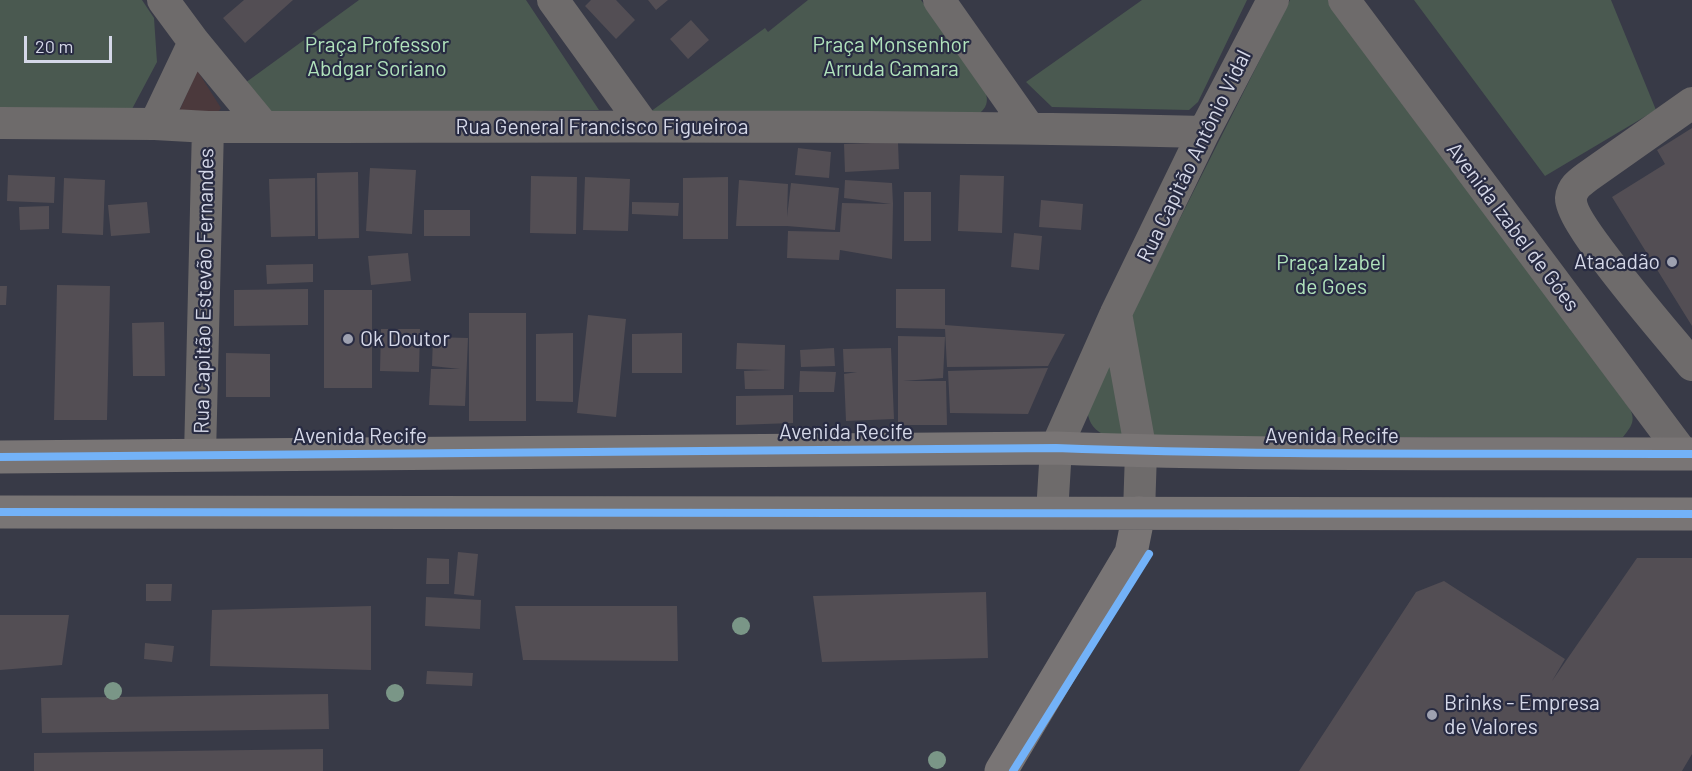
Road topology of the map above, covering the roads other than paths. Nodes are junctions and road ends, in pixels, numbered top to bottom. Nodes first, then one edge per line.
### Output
1 (163, 0) edge
2 (552, 0) edge
3 (939, 0) edge
4 (1273, 0) edge
5 (1344, 0) edge
6 (194, 42) junction
7 (1692, 102) edge
8 (0, 123) edge
9 (154, 124) junction
10 (644, 126) junction
11 (264, 127) junction
12 (208, 128) junction
13 (1029, 128) junction
14 (1204, 132) junction
15 (1116, 313) junction
16 (1692, 365) edge
17 (1056, 448) junction
18 (1141, 452) junction
19 (1687, 454) edge
20 (200, 455) junction
21 (0, 458) edge
22 (0, 512) edge
23 (1052, 513) junction
24 (1139, 513) junction
25 (1692, 514) edge
26 (1001, 771) edge

1 - 6 street
2 - 10 street
3 - 13 street
4 - 14 street, Rua Capitão Antônio Vidal
5 - 19 street, Avenida Izabel de Góes
6 - 9 street
6 - 11 street
7 - 16 street
8 - 9 street, Rua General Francisco Figueiroa
9 - 12 street, Rua General Francisco Figueiroa
10 - 11 street, Rua General Francisco Figueiroa
10 - 13 street, Rua General Francisco Figueiroa
11 - 12 street, Rua General Francisco Figueiroa
12 - 20 street, Rua Capitão Estevão Fernandes
13 - 14 street, Rua General Francisco Figueiroa
14 - 15 street, Rua Capitão Antônio Vidal
15 - 17 street, Rua Capitão Antônio Vidal
15 - 18 street
17 - 18 main road, Avenida Recife
17 - 20 main road, Avenida Recife
17 - 23 street, Rua Capitão Antônio Vidal
18 - 19 main road, Avenida Recife
18 - 24 street
20 - 21 main road, Avenida Recife
22 - 23 main road
23 - 24 main road
24 - 25 main road
24 - 26 main road

